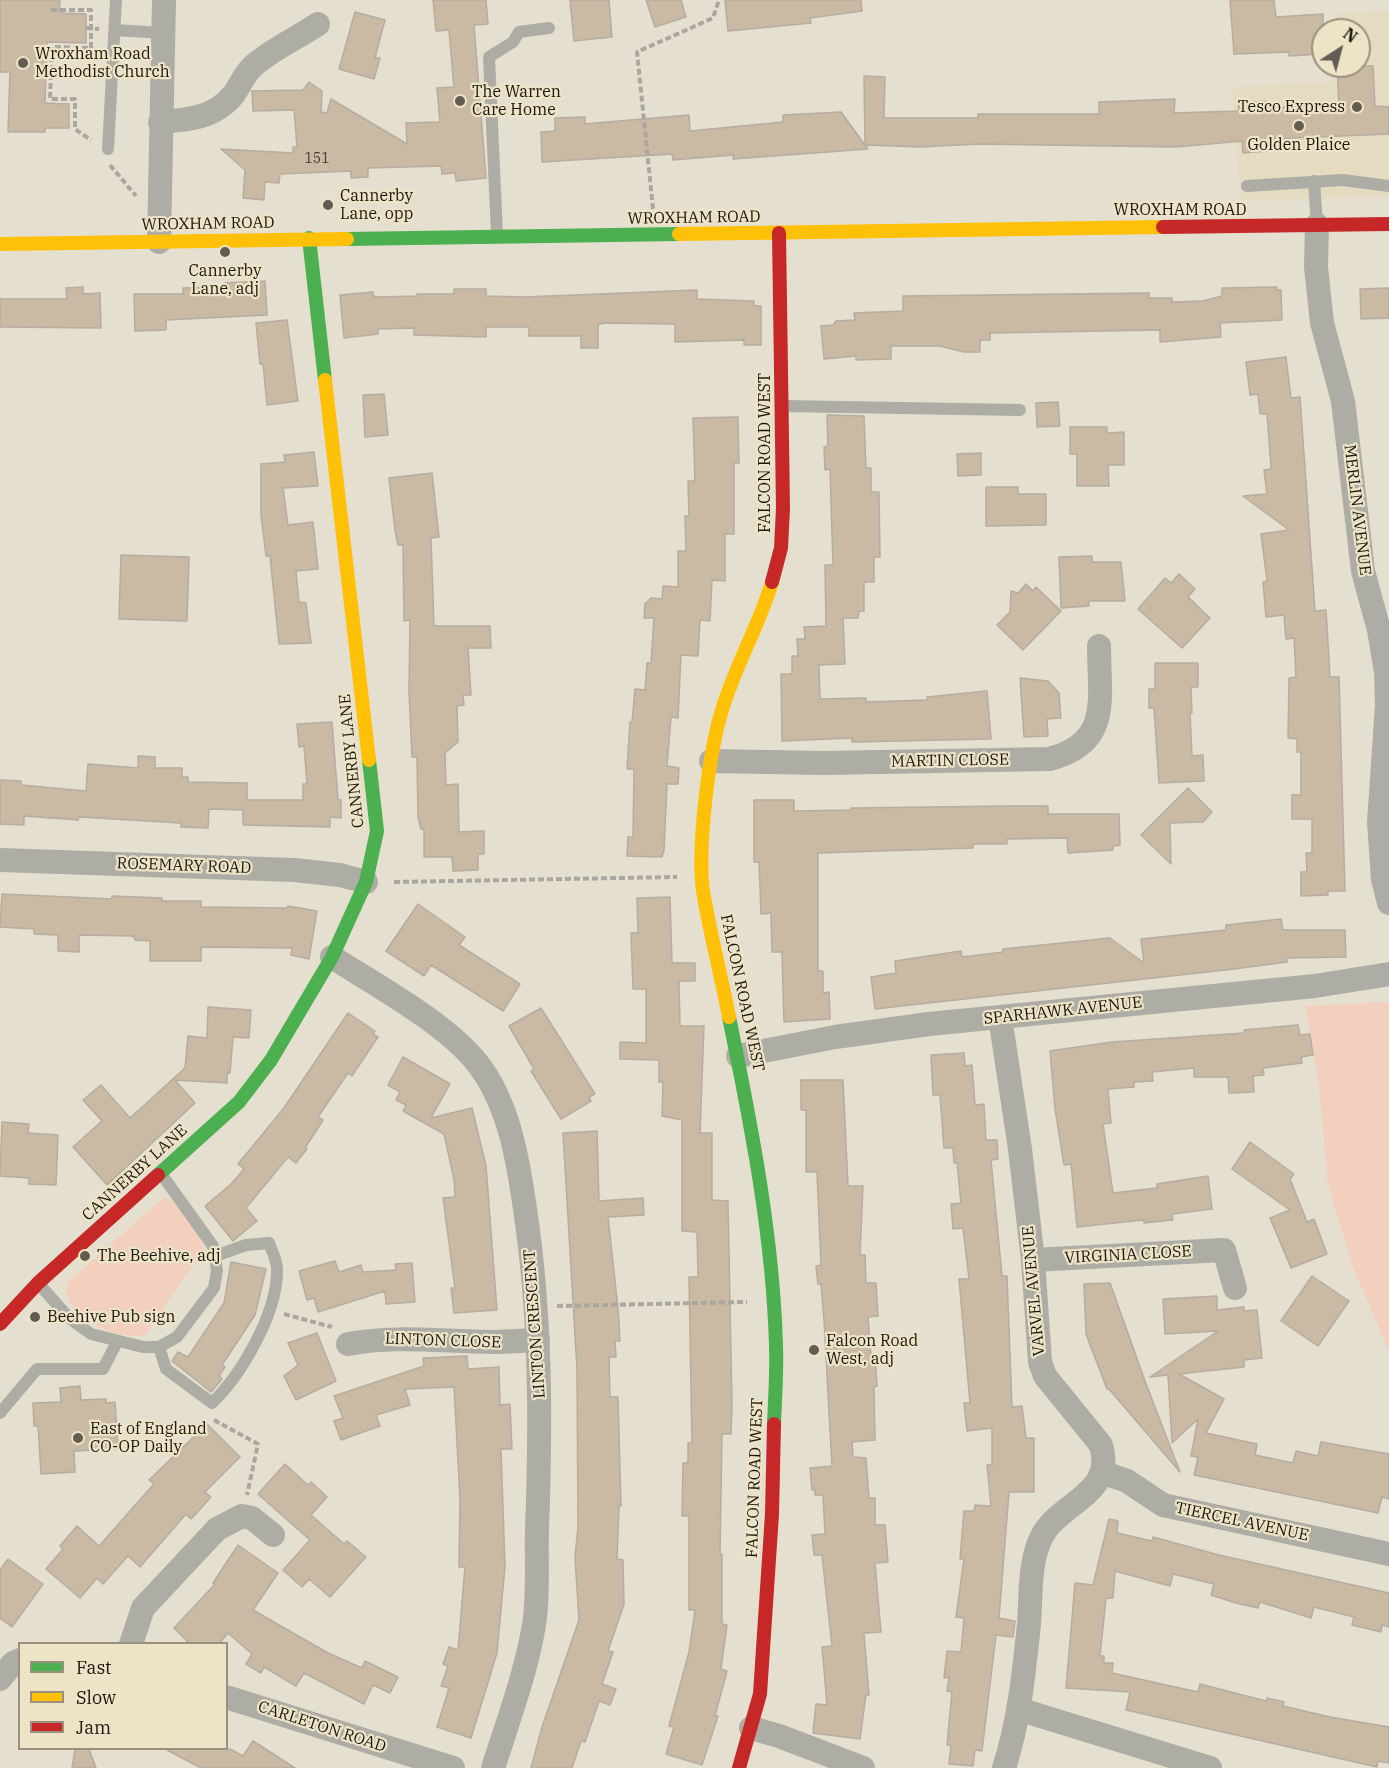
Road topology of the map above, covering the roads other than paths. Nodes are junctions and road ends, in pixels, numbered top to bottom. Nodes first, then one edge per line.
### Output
1 (116, 0) edge
2 (164, 0) edge
3 (318, 24) dead end
4 (549, 28) dead end
5 (115, 30) junction
6 (163, 33) junction
7 (159, 122) junction
8 (108, 149) dead end
9 (1314, 181) junction
10 (1247, 186) dead end
11 (1389, 186) edge
12 (1389, 224) edge
13 (1317, 225) junction
14 (779, 233) junction
15 (497, 236) junction
16 (309, 238) junction
17 (159, 242) junction
18 (0, 244) edge
19 (782, 406) junction
20 (1020, 410) dead end
21 (1099, 646) dead end
22 (1387, 671) edge
23 (711, 761) junction
24 (0, 860) edge
25 (366, 882) junction
26 (1389, 903) edge
27 (332, 957) junction
28 (1389, 974) edge
29 (1000, 1017) junction
30 (738, 1056) junction
31 (160, 1173) junction
32 (215, 1256) junction
33 (1033, 1260) junction
34 (38, 1284) junction
35 (1234, 1288) dead end
36 (4, 1310) edge
37 (538, 1339) junction
38 (117, 1342) junction
39 (348, 1344) road end
40 (159, 1347) junction
41 (0, 1413) edge
42 (1102, 1472) junction
43 (273, 1535) dead end
44 (1389, 1554) edge
45 (133, 1642) edge
46 (18, 1661) edge
47 (0, 1679) edge
48 (228, 1697) edge
49 (1018, 1709) junction
50 (751, 1728) junction
51 (453, 1768) edge
52 (493, 1768) edge
53 (739, 1768) edge
54 (863, 1768) edge
55 (1004, 1768) edge
56 (1210, 1768) edge

1 - 5 lane
2 - 6 street
3 - 7 street
4 - 15 lane
5 - 6 lane
5 - 8 lane
6 - 7 street
7 - 17 street
9 - 10 lane
9 - 11 lane
9 - 13 lane
12 - 13 street, WROXHAM ROAD
13 - 14 street, WROXHAM ROAD
13 - 22 street, MERLIN AVENUE
14 - 15 street, WROXHAM ROAD
14 - 19 street, FALCON ROAD WEST
15 - 16 street, WROXHAM ROAD
16 - 17 street, WROXHAM ROAD
16 - 25 street, CANNERBY LANE
17 - 18 street, WROXHAM ROAD
19 - 20 lane
19 - 23 street, FALCON ROAD WEST
21 - 23 street, MARTIN CLOSE
22 - 26 street, MERLIN AVENUE
23 - 30 street, FALCON ROAD WEST
24 - 25 street, ROSEMARY ROAD
25 - 27 street, CANNERBY LANE
27 - 31 street, CANNERBY LANE
27 - 37 street, LINTON CRESCENT
28 - 29 street, SPARHAWK AVENUE
29 - 30 street, SPARHAWK AVENUE
29 - 33 street, VARVEL AVENUE
30 - 50 street, FALCON ROAD WEST
31 - 32 lane
31 - 34 street, CANNERBY LANE
32 - 40 lane
32 - 40 lane
33 - 35 street, VIRGINIA CLOSE
33 - 42 street, VARVEL AVENUE
34 - 36 street, CANNERBY LANE
34 - 38 lane
37 - 39 street, LINTON CLOSE
37 - 52 street, LINTON CRESCENT
38 - 40 lane
38 - 41 lane
42 - 44 street, TIERCEL AVENUE
42 - 49 street
43 - 45 street
46 - 47 street
48 - 51 street, CARLETON ROAD
49 - 55 street
49 - 56 street
50 - 53 street, FALCON ROAD WEST
50 - 54 street

